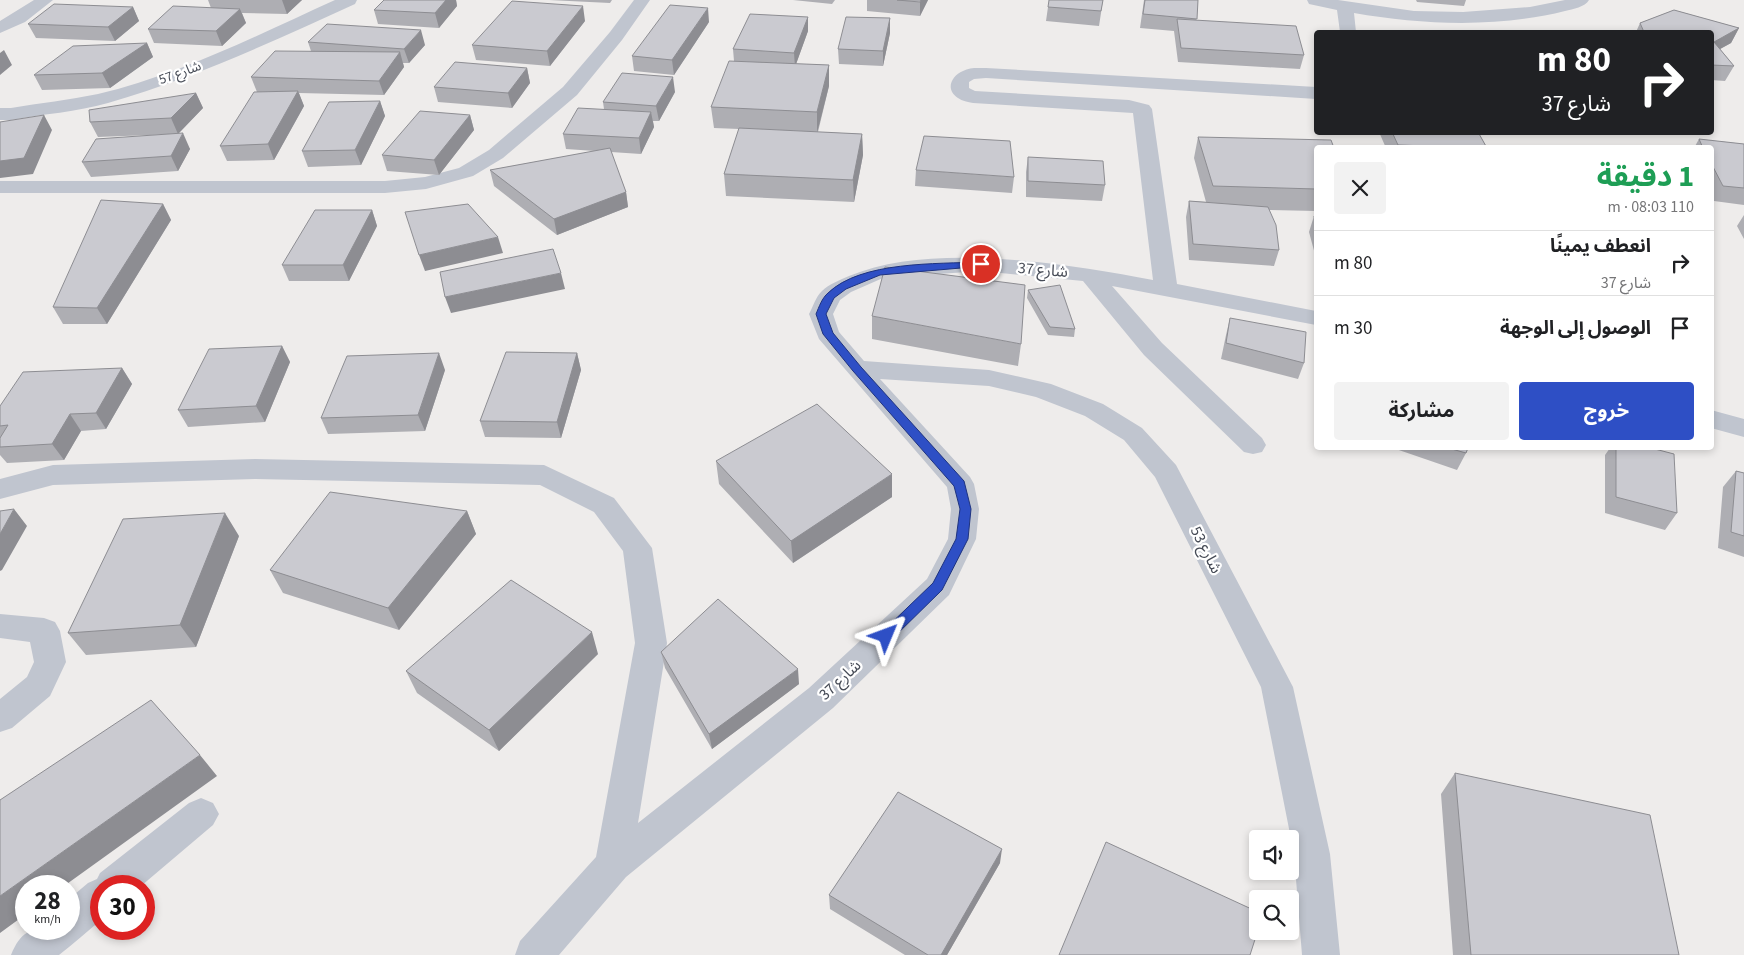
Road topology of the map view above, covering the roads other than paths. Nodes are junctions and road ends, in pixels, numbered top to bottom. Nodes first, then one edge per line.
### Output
1 (45, 0) edge
2 (349, 0) edge
3 (642, 0) edge
4 (1315, 0) edge
5 (1581, 0) edge
6 (1345, 7) junction
7 (0, 28) edge
8 (1348, 30) edge
9 (1314, 93) edge
10 (0, 114) edge
11 (0, 187) edge
12 (1090, 275) junction
13 (1166, 289) junction
14 (1314, 318) edge
15 (857, 369) junction
16 (1714, 420) edge
17 (1744, 428) edge
18 (1253, 445) dead end
19 (0, 489) edge
20 (0, 626) edge
21 (0, 718) edge
22 (200, 814) dead end
23 (613, 865) junction
24 (126, 875) edge
25 (90, 905) edge
26 (80, 914) edge
27 (48, 940) edge
28 (30, 955) edge
29 (534, 955) edge
30 (1321, 955) edge

1 - 7 street
2 - 10 street, شارع 57
3 - 11 street
4 - 6 street
5 - 6 street
6 - 8 street
9 - 13 street
12 - 13 street, شارع 37
12 - 15 street, شارع 37
12 - 18 street
13 - 14 street, شارع 37
15 - 23 street, شارع 37
15 - 30 street, شارع 53
16 - 17 street
19 - 23 street
20 - 21 street
22 - 24 street
23 - 29 street, شارع 37
25 - 26 street
27 - 28 street

